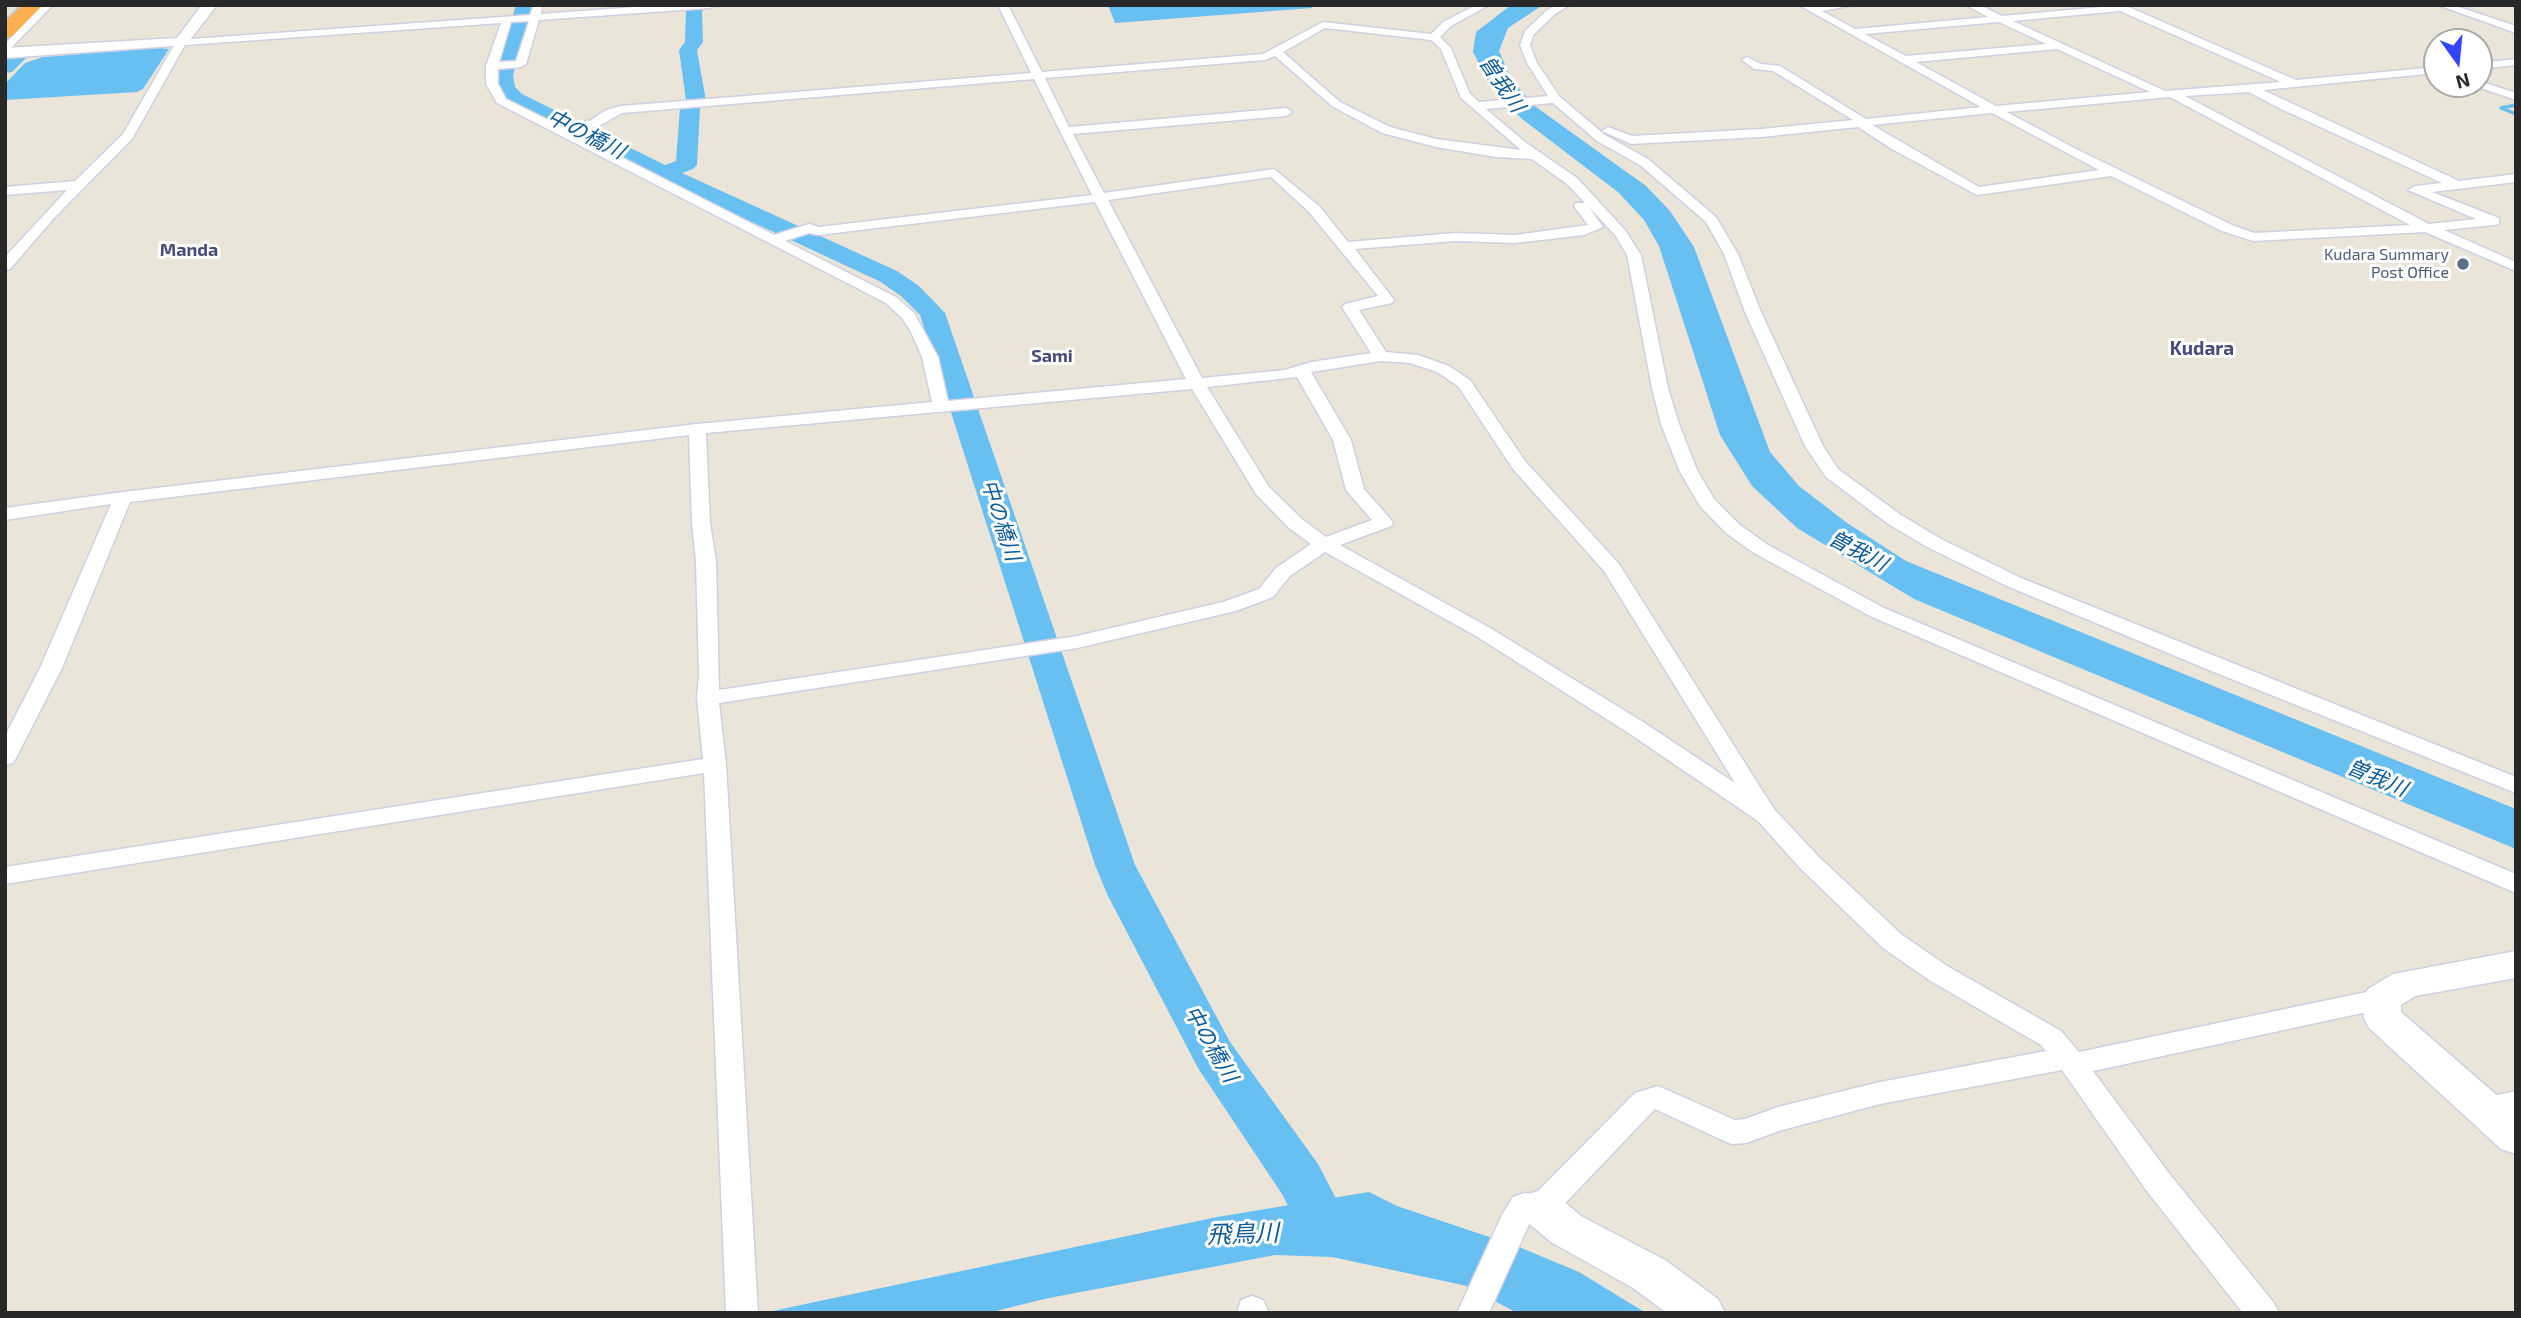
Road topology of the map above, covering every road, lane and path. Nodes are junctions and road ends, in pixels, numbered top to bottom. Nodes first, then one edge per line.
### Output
1 (17, 5) edge
2 (34, 5) edge
3 (48, 5) edge
4 (210, 5) edge
5 (538, 5) edge
6 (710, 5) edge
7 (1003, 5) edge
8 (1484, 5) edge
9 (1566, 5) edge
10 (1849, 5) edge
11 (1971, 5) edge
12 (2446, 5) edge
13 (1808, 7) edge
14 (2118, 7) edge
15 (5, 15) edge
16 (533, 18) junction
17 (1999, 18) junction
18 (508, 20) junction
19 (2516, 30) edge
20 (5, 31) edge
21 (1853, 32) junction
22 (1434, 37) junction
23 (180, 42) junction
24 (2059, 45) junction
25 (5, 52) edge
26 (1277, 52) junction
27 (1747, 60) dead end
28 (1903, 60) junction
29 (2516, 62) edge
30 (2493, 64) edge
31 (494, 66) junction
32 (2423, 71) edge
33 (1037, 76) junction
34 (2294, 84) junction
35 (2251, 88) junction
36 (2493, 89) edge
37 (2166, 94) junction
38 (2516, 97) edge
39 (1557, 102) junction
40 (1480, 105) junction
41 (1992, 110) junction
42 (1286, 112) dead end
43 (1861, 121) junction
44 (560, 131) junction
45 (1065, 131) junction
46 (1537, 155) junction
47 (2111, 172) junction
48 (2516, 178) edge
49 (1572, 181) junction
50 (80, 185) junction
51 (2457, 185) junction
52 (5, 191) edge
53 (1099, 198) junction
54 (2427, 228) junction
55 (774, 239) junction
56 (1346, 246) junction
57 (5, 266) edge
58 (2516, 267) edge
59 (1381, 356) junction
60 (1302, 371) junction
61 (1196, 382) junction
62 (941, 407) junction
63 (696, 429) junction
64 (122, 497) junction
65 (5, 514) edge
66 (1324, 544) junction
67 (708, 698) junction
68 (5, 758) edge
69 (715, 764) junction
70 (2516, 786) edge
71 (1766, 815) junction
72 (5, 876) edge
73 (2516, 884) edge
74 (2516, 964) edge
75 (2381, 999) junction
76 (2070, 1061) junction
77 (2500, 1105) edge
78 (2516, 1138) edge
79 (1529, 1212) junction
80 (742, 1313) edge
81 (1473, 1313) edge
82 (1702, 1313) edge
83 (2263, 1313) edge

1 - 15 highway
2 - 20 highway
3 - 25 street
4 - 23 street
5 - 16 street
6 - 16 street
7 - 33 street
8 - 22 street
9 - 39 street
10 - 13 street
11 - 17 street
12 - 19 street
13 - 21 street
14 - 17 street
14 - 34 street
16 - 18 street
16 - 31 street
17 - 21 street
17 - 24 street
18 - 23 street
18 - 31 street
21 - 28 street
22 - 26 street
22 - 40 street
23 - 25 street
23 - 50 street
24 - 28 street
24 - 37 street
26 - 33 street
26 - 46 street
27 - 43 street
28 - 41 street
29 - 30 street
31 - 44 street
32 - 34 street
33 - 44 street
33 - 45 street
34 - 35 street
35 - 37 street
35 - 51 street
36 - 38 street
37 - 41 street
37 - 54 street
39 - 40 street
39 - 43 street
39 - 70 street
40 - 46 street
41 - 43 street
41 - 47 street
42 - 45 street
43 - 47 street
44 - 55 street
45 - 53 street
46 - 49 street
47 - 54 street
48 - 51 street
49 - 56 street
49 - 73 street
50 - 52 street
50 - 57 street
51 - 54 street
53 - 55 street
53 - 56 street
53 - 61 street
54 - 58 street
55 - 62 street
56 - 59 street
59 - 60 street
59 - 71 street
60 - 61 street
60 - 66 street
61 - 62 street
61 - 66 street
62 - 63 street
63 - 64 street
63 - 67 street
64 - 65 street
64 - 68 street
66 - 67 street
66 - 71 street
67 - 69 street
69 - 72 street
69 - 80 street
71 - 76 street
74 - 75 street
75 - 76 street
75 - 77 street
76 - 79 street
76 - 83 street
77 - 78 street
79 - 81 street
79 - 82 street

